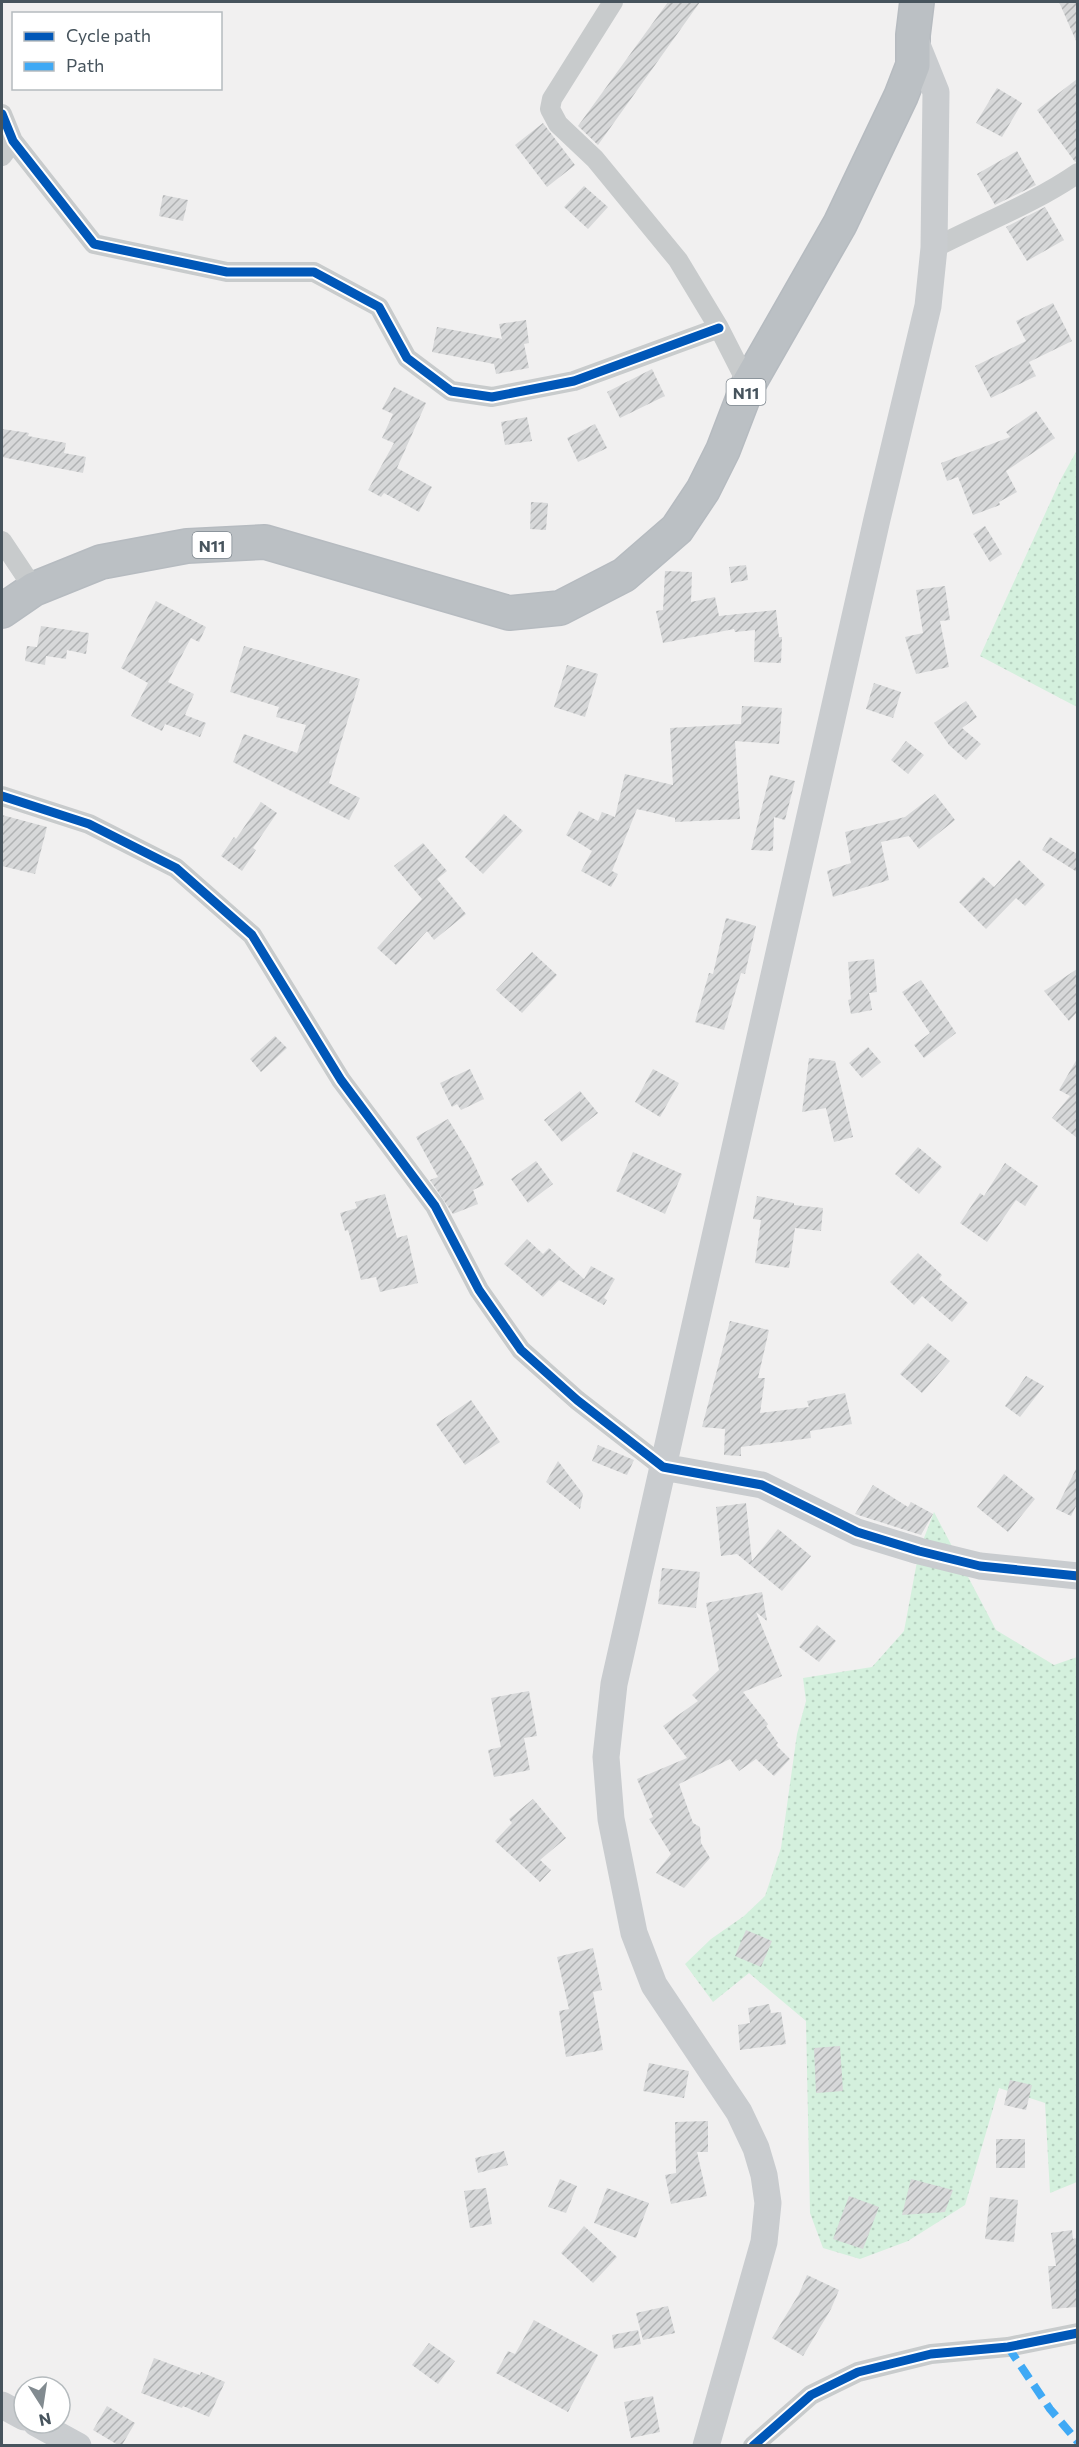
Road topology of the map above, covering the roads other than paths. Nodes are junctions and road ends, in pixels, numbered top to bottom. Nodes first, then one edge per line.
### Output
1 (613, 2) edge
2 (917, 2) edge
3 (913, 35) junction
4 (2, 114) edge
5 (7, 149) edge
6 (1077, 173) edge
7 (934, 248) junction
8 (719, 328) junction
9 (748, 385) junction
10 (2, 542) edge
11 (34, 589) junction
12 (2, 611) edge
13 (2, 796) edge
14 (663, 1467) junction
15 (1077, 1576) edge
16 (1077, 2333) edge
17 (59, 2435) edge
18 (78, 2445) edge
19 (706, 2445) edge
20 (753, 2445) edge

1 - 8 street
2 - 3 highway, N11
3 - 7 main road
3 - 9 highway, N11
4 - 5 street
5 - 8 street
6 - 7 street
7 - 14 main road
8 - 9 street
9 - 11 highway, N11
10 - 11 street
11 - 12 highway, N11
13 - 14 street
14 - 15 main road
14 - 19 main road
16 - 20 street
17 - 18 main road

